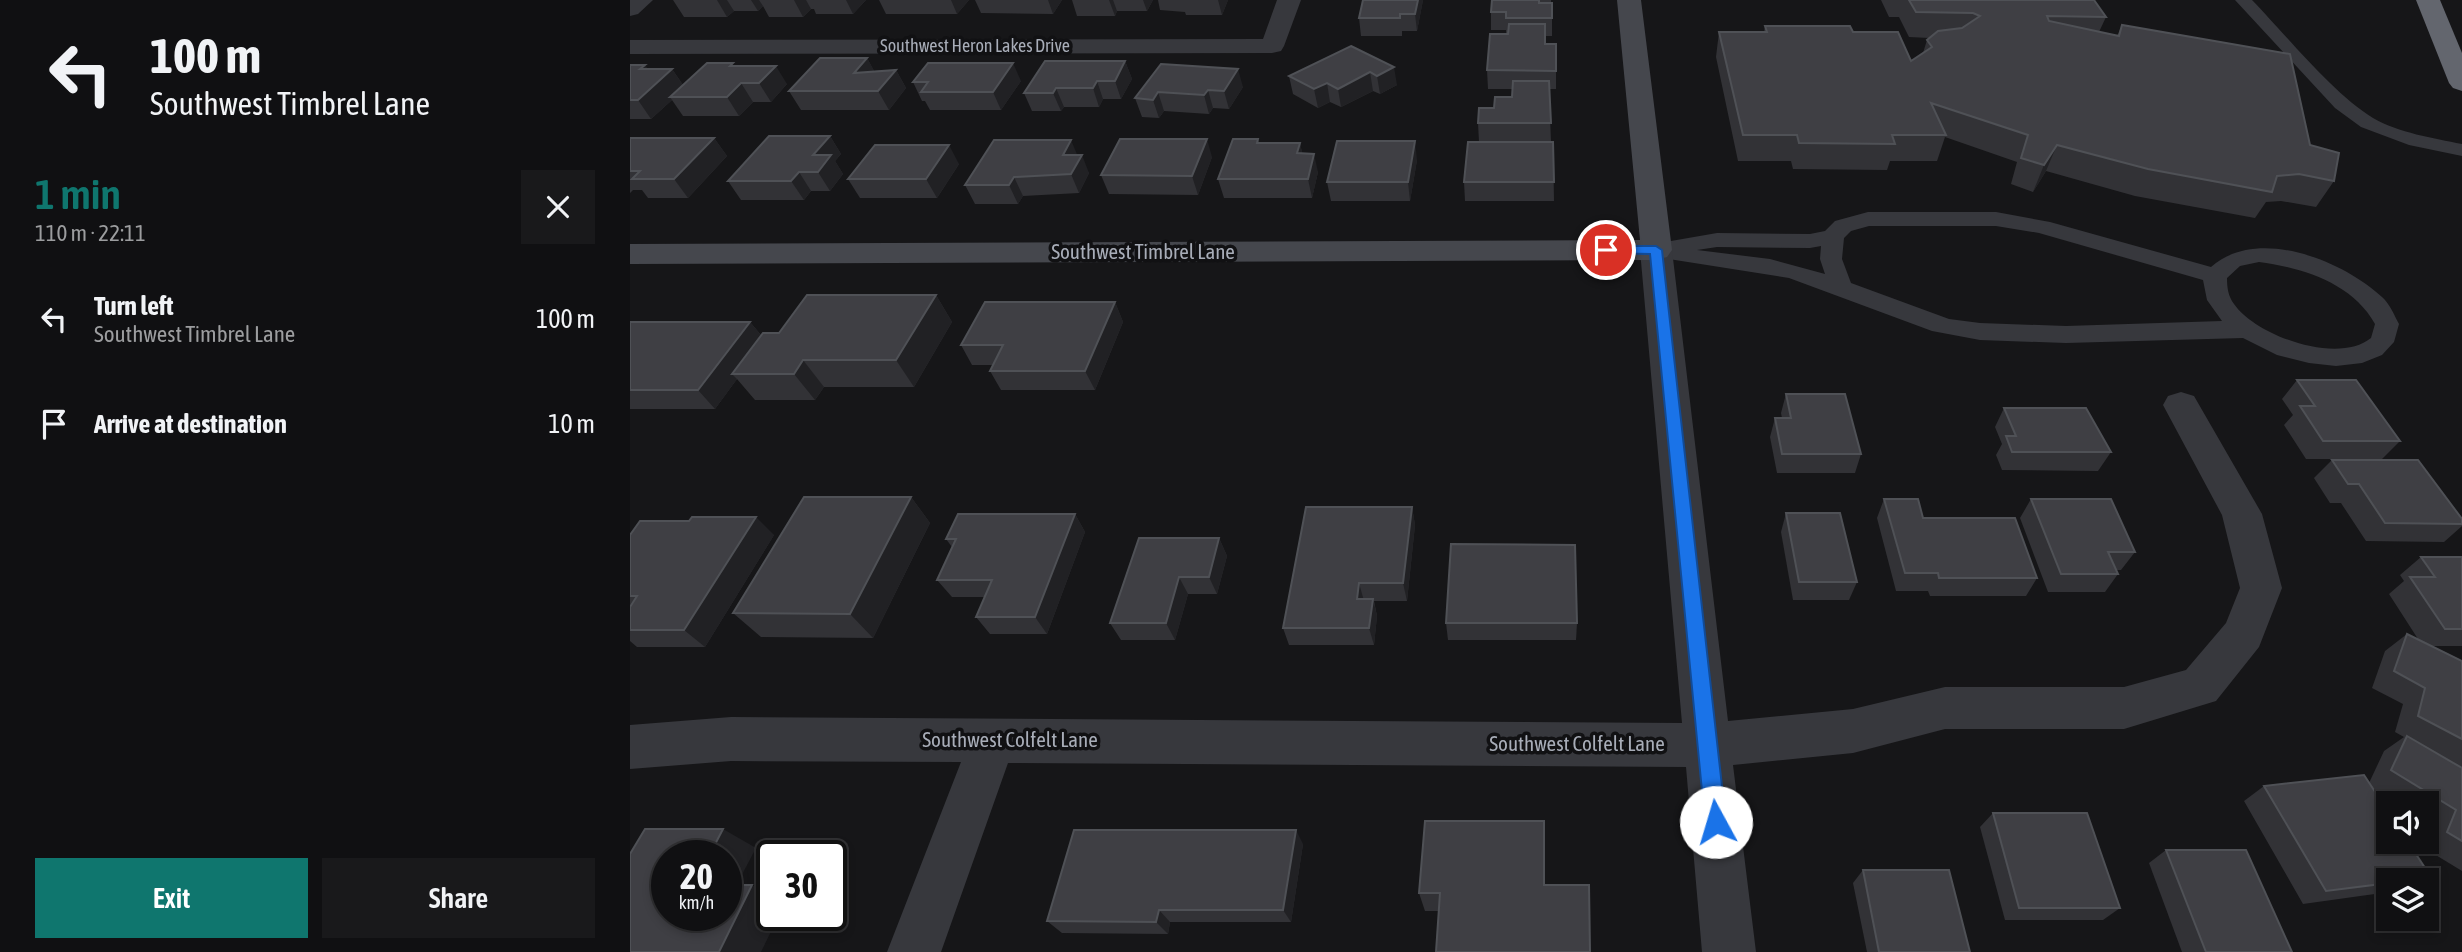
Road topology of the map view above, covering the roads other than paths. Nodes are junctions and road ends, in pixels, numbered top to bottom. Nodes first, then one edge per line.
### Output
1 (641, 0) edge
2 (1289, 0) edge
3 (1629, 0) edge
4 (2243, 0) edge
5 (2428, 0) edge
6 (630, 9) edge
7 (630, 47) edge
8 (2462, 83) edge
9 (2462, 150) edge
10 (1833, 236) junction
11 (1656, 250) junction
12 (630, 254) edge
13 (2215, 276) junction
14 (1842, 289) junction
15 (2246, 330) junction
16 (2181, 405) dead end
17 (993, 740) junction
18 (1708, 745) junction
19 (630, 747) edge
20 (914, 952) edge
21 (1729, 952) edge

1 - 6 street
2 - 7 street, Southwest Heron Lakes Drive
3 - 11 street
4 - 9 lane
5 - 8 highway
10 - 11 lane
10 - 13 lane
10 - 14 lane
11 - 12 street, Southwest Timbrel Lane
11 - 14 lane
11 - 18 street
13 - 15 lane
13 - 15 lane
14 - 15 lane
16 - 18 street, Southwest Colfelt Lane
17 - 18 street, Southwest Colfelt Lane
17 - 19 street, Southwest Colfelt Lane
17 - 20 street
18 - 21 street

